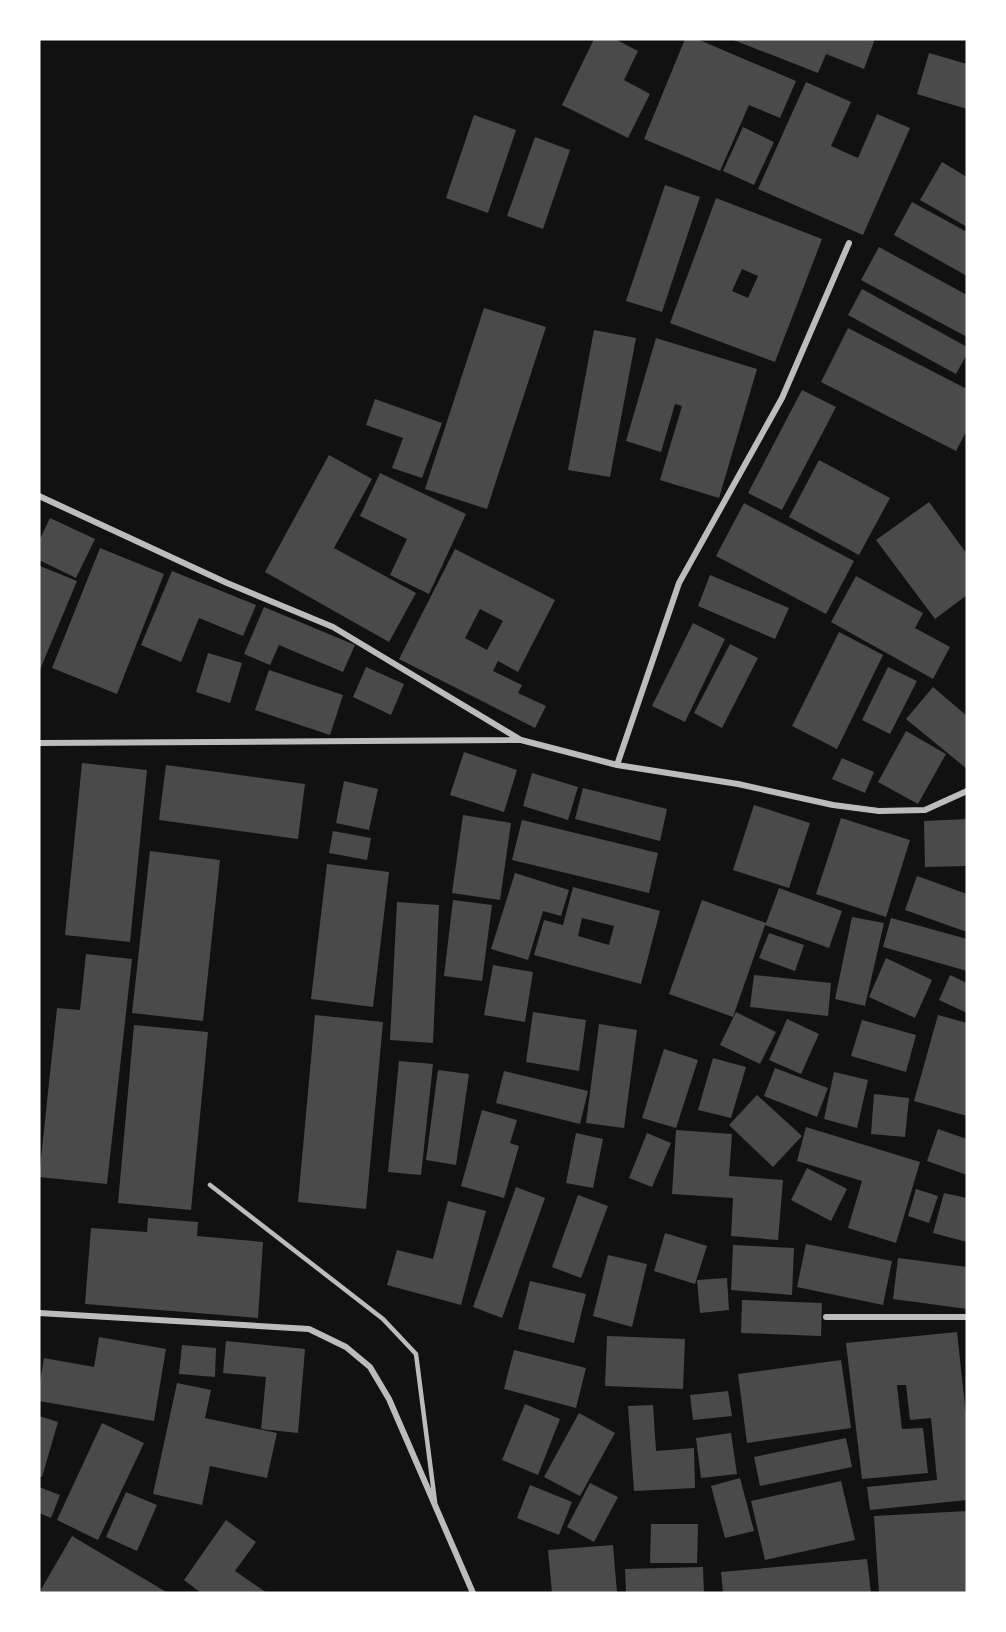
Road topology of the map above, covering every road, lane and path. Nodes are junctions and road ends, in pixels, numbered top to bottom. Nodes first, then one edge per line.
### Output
1 (849, 243) dead end
2 (39, 496) edge
3 (521, 740) junction
4 (39, 743) edge
5 (617, 765) junction
6 (967, 791) edge
7 (210, 1185) dead end
8 (39, 1312) edge
9 (826, 1317) dead end
10 (967, 1317) edge
11 (436, 1508) junction
12 (473, 1593) edge

1 - 5 street
2 - 3 street
3 - 4 street
3 - 5 street
5 - 6 street
7 - 11 lane
8 - 11 street
9 - 10 street
11 - 12 street

